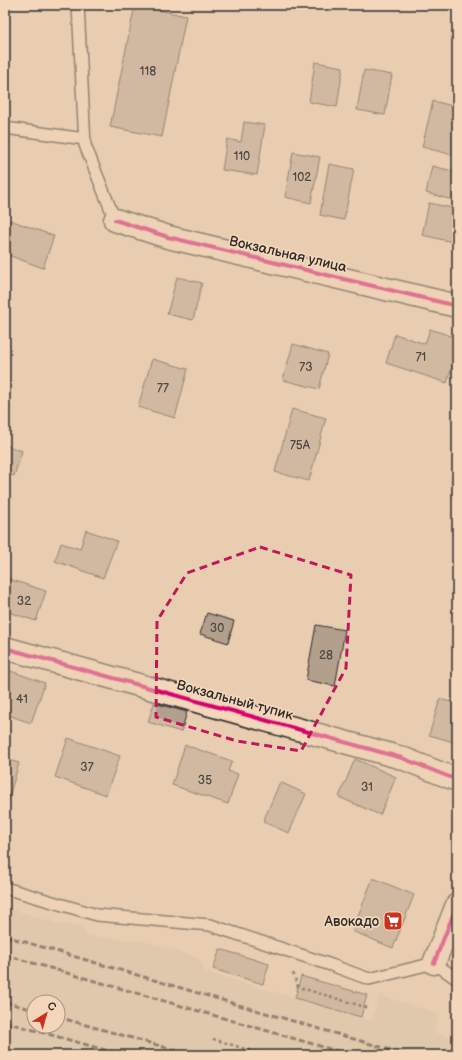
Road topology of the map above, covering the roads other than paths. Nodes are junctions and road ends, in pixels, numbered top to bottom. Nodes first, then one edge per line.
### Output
1 (78, 5) edge
2 (5, 128) edge
3 (85, 139) junction
4 (115, 220) joint
5 (457, 306) edge
6 (5, 648) edge
7 (457, 780) edge
8 (5, 888) edge
9 (457, 905) edge
10 (434, 963) junction
11 (457, 978) edge

1 - 3 lane
2 - 3 lane
3 - 4 lane
4 - 5 street, Вокзальная улица
6 - 7 street, Вокзальный тупик
8 - 10 lane
9 - 10 street
10 - 11 lane

